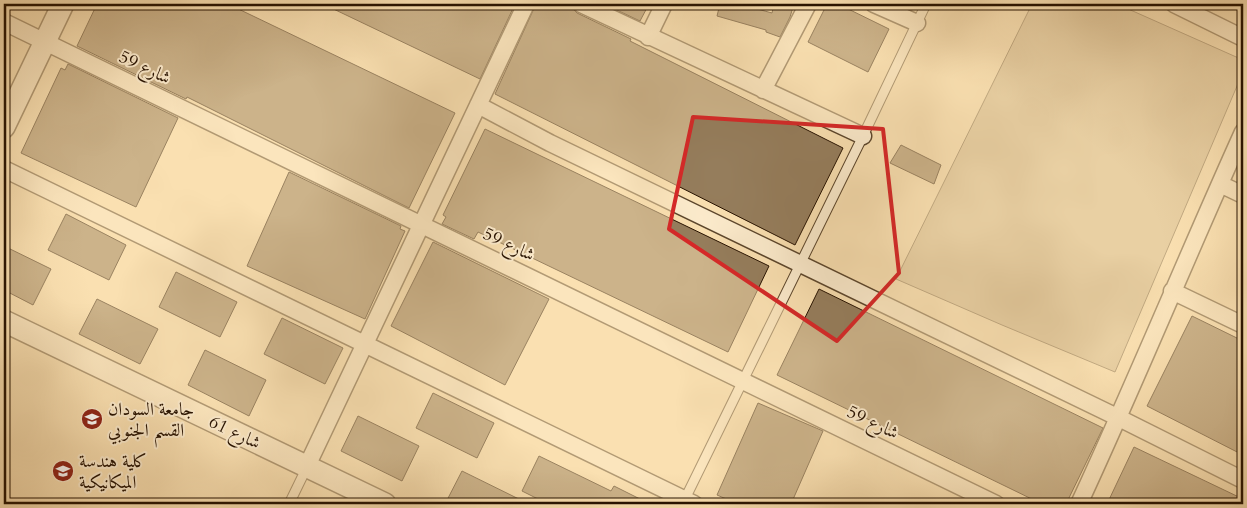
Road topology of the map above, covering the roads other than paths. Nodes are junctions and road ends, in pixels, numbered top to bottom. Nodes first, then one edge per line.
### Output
1 (63, 4) edge
2 (526, 4) edge
3 (581, 4) edge
4 (664, 4) edge
5 (808, 4) edge
6 (874, 4) edge
7 (926, 4) edge
8 (1174, 4) edge
9 (4, 22) edge
10 (917, 23) junction
11 (648, 37) junction
12 (1243, 38) edge
13 (45, 41) junction
14 (763, 90) junction
15 (478, 105) junction
16 (4, 127) edge
17 (1243, 132) edge
18 (863, 136) junction
19 (4, 170) edge
20 (1220, 184) junction
21 (1243, 195) edge
22 (422, 224) junction
23 (800, 264) junction
24 (1172, 291) junction
25 (4, 321) edge
26 (1243, 325) edge
27 (364, 343) junction
28 (743, 381) junction
29 (1119, 418) junction
30 (307, 466) junction
31 (1243, 480) edge
32 (687, 503) edge
33 (289, 504) edge
34 (385, 504) edge
35 (996, 504) edge
36 (1079, 504) edge

1 - 13 street
2 - 15 street
3 - 11 street
4 - 11 street
5 - 14 street
6 - 10 street
7 - 10 lane
8 - 12 street
9 - 13 street, شارع 59
10 - 18 lane
11 - 14 street
13 - 16 street
13 - 22 street, شارع 59
14 - 18 street
15 - 22 street
15 - 23 street
17 - 20 street
18 - 23 lane
19 - 27 street
20 - 21 street
20 - 24 street
22 - 27 street
22 - 28 street, شارع 59
23 - 28 lane
23 - 29 street
24 - 26 street
24 - 29 street
25 - 30 street, شارع 61
27 - 30 street
27 - 32 street
28 - 32 lane
28 - 35 street, شارع 59
29 - 31 street
29 - 36 street
30 - 33 lane
30 - 34 street, شارع 61

